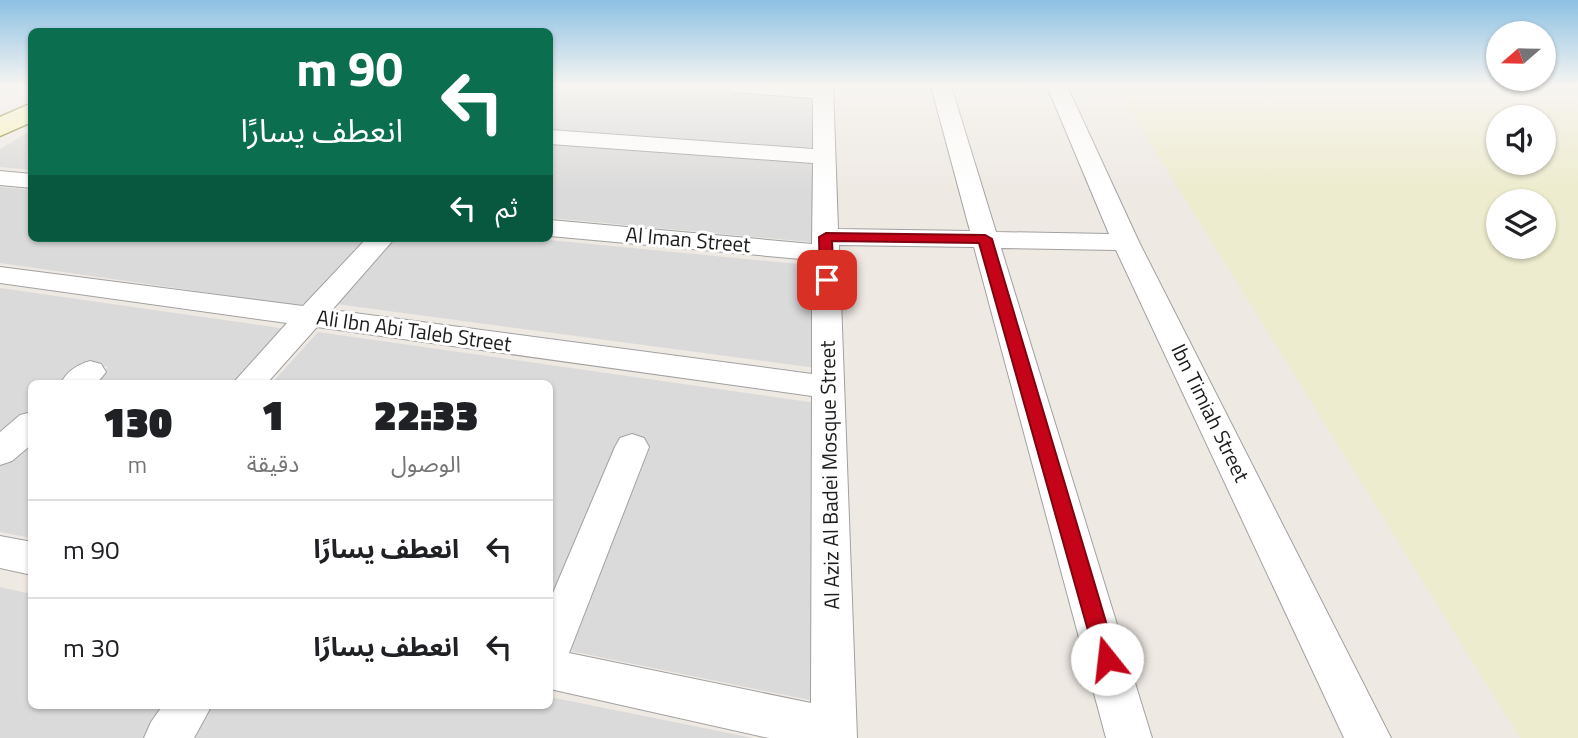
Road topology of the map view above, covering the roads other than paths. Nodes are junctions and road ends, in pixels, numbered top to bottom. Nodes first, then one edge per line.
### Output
1 (823, 120) edge
2 (951, 120) edge
3 (1072, 120) edge
4 (553, 137) edge
5 (824, 157) junction
6 (0, 178) edge
7 (28, 181) edge
8 (553, 228) edge
9 (985, 239) junction
10 (378, 242) edge
11 (1126, 242) junction
12 (826, 245) junction
13 (0, 275) edge
14 (309, 317) junction
15 (252, 380) edge
16 (828, 387) junction
17 (28, 428) edge
18 (632, 447) dead end
19 (0, 452) edge
20 (0, 552) edge
21 (28, 558) edge
22 (553, 641) edge
23 (553, 670) edge
24 (187, 709) edge
25 (834, 734) edge
26 (167, 738) edge
27 (1129, 738) edge
28 (1368, 738) edge

1 - 5 street, Al Aziz Al Badei Mosque Street
2 - 9 street
3 - 11 street, Ibn Timiah Street
4 - 5 street
5 - 12 street, Al Aziz Al Badei Mosque Street
6 - 7 street
8 - 12 street, Al Iman Street
9 - 11 street, Al Iman Street
9 - 12 street, Al Iman Street
9 - 27 street
10 - 14 street
11 - 28 street, Ibn Timiah Street
12 - 16 street, Al Aziz Al Badei Mosque Street
13 - 14 street, Ali Ibn Abi Taleb Street
14 - 15 street
14 - 16 street, Ali Ibn Abi Taleb Street
16 - 25 street, Al Aziz Al Badei Mosque Street
17 - 19 street
18 - 22 street
20 - 21 street
23 - 25 street
24 - 26 street

